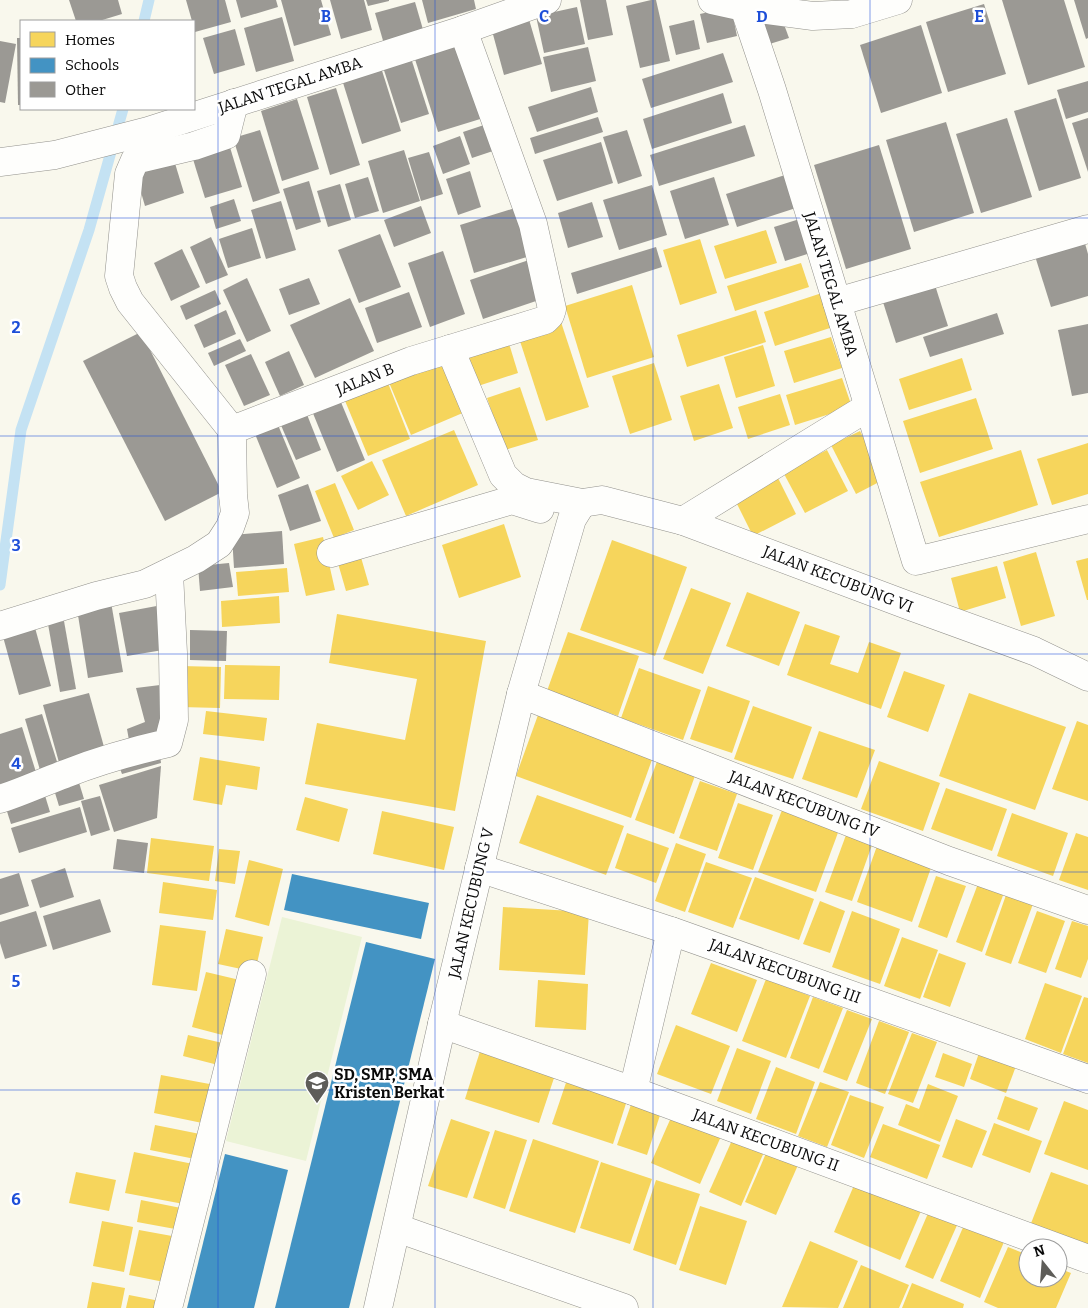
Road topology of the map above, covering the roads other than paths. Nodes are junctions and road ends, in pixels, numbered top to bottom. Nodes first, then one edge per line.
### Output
1 (547, 0) edge
2 (712, 0) edge
3 (898, 0) edge
4 (744, 7) junction
5 (499, 8) edge
6 (463, 30) junction
7 (234, 103) junction
8 (0, 162) edge
9 (1088, 229) edge
10 (837, 302) junction
11 (450, 349) junction
12 (868, 407) junction
13 (232, 430) junction
14 (577, 511) junction
15 (1088, 519) edge
16 (683, 521) junction
17 (331, 553) dead end
18 (169, 573) junction
19 (4, 624) edge
20 (1088, 677) edge
21 (521, 694) junction
22 (0, 798) edge
23 (480, 868) junction
24 (1088, 910) edge
25 (671, 931) junction
26 (252, 974) dead end
27 (442, 1024) junction
28 (1088, 1079) edge
29 (633, 1091) junction
30 (397, 1228) junction
31 (1088, 1259) edge
32 (168, 1308) edge
33 (378, 1308) edge
34 (624, 1308) edge

1 - 5 street, JALAN TEGAL AMBA
2 - 4 street
3 - 4 street
4 - 10 street, JALAN TEGAL AMBA
5 - 6 street, JALAN TEGAL AMBA
6 - 7 street, JALAN TEGAL AMBA
6 - 11 street, JALAN B
7 - 8 street, JALAN TEGAL AMBA
7 - 13 street
9 - 10 street
10 - 12 street, JALAN TEGAL AMBA
11 - 13 street, JALAN B
11 - 14 street
12 - 15 street, JALAN TEGAL AMBA
12 - 16 street
13 - 18 street
14 - 16 street, JALAN KECUBUNG VI
14 - 17 street
14 - 21 street, JALAN KECUBUNG V
16 - 20 street, JALAN KECUBUNG VI
18 - 19 street
18 - 22 street
21 - 23 street, JALAN KECUBUNG V
21 - 24 street, JALAN KECUBUNG IV
23 - 25 street, JALAN KECUBUNG III
23 - 27 street, JALAN KECUBUNG V
25 - 28 street, JALAN KECUBUNG III
25 - 29 street
26 - 32 street
27 - 29 street, JALAN KECUBUNG II
27 - 30 street, JALAN KECUBUNG V
29 - 31 street, JALAN KECUBUNG II
30 - 33 street, JALAN KECUBUNG V
30 - 34 street

